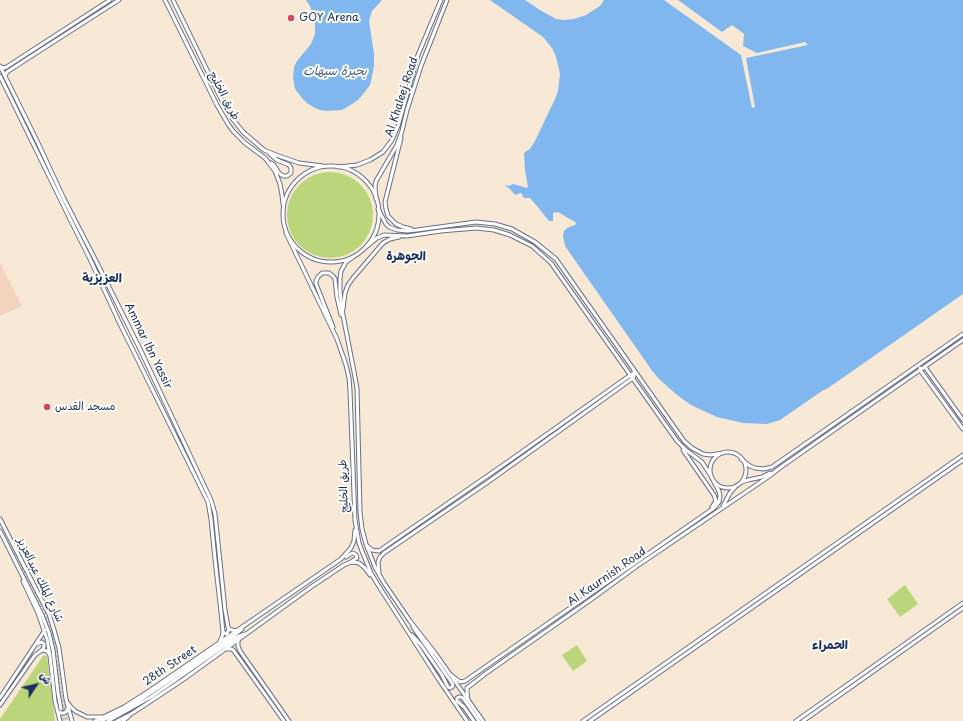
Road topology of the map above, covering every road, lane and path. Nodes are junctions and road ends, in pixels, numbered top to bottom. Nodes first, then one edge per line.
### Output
1 (110, 0) edge
2 (118, 0) edge
3 (165, 0) edge
4 (173, 0) edge
5 (441, 0) edge
6 (447, 0) edge
7 (0, 66) edge
8 (0, 76) edge
9 (5, 78) junction
10 (402, 131) junction
11 (264, 150) junction
12 (265, 158) junction
13 (326, 167) junction
14 (339, 167) junction
15 (376, 199) junction
16 (378, 210) junction
17 (283, 212) junction
18 (444, 226) junction
19 (417, 230) junction
20 (441, 232) junction
21 (286, 233) junction
22 (403, 236) junction
23 (367, 246) junction
24 (353, 257) junction
25 (343, 315) junction
26 (346, 332) junction
27 (963, 334) edge
28 (337, 339) junction
29 (963, 340) edge
30 (919, 364) junction
31 (925, 367) junction
32 (633, 369) junction
33 (920, 370) junction
34 (632, 374) junction
35 (639, 377) junction
36 (633, 378) junction
37 (963, 420) edge
38 (963, 429) edge
39 (677, 440) junction
40 (723, 453) junction
41 (963, 455) edge
42 (741, 459) junction
43 (963, 460) edge
44 (781, 467) junction
45 (711, 476) junction
46 (714, 482) junction
47 (740, 483) junction
48 (737, 485) junction
49 (902, 498) junction
50 (721, 509) junction
51 (710, 510) junction
52 (885, 514) junction
53 (0, 519) edge
54 (355, 520) junction
55 (0, 531) edge
56 (367, 546) junction
57 (379, 551) junction
58 (384, 553) junction
59 (822, 553) junction
60 (11, 554) junction
61 (341, 559) junction
62 (351, 562) junction
63 (811, 566) junction
64 (379, 575) junction
65 (378, 585) junction
66 (963, 603) edge
67 (573, 605) junction
68 (963, 608) edge
69 (404, 612) junction
70 (252, 620) junction
71 (559, 622) junction
72 (720, 625) junction
73 (405, 627) junction
74 (229, 629) junction
75 (253, 629) junction
76 (45, 630) junction
77 (237, 631) junction
78 (223, 632) junction
79 (238, 640) junction
80 (704, 642) junction
81 (36, 644) junction
82 (218, 644) junction
83 (239, 648) junction
84 (226, 649) junction
85 (42, 650) junction
86 (234, 651) junction
87 (892, 654) junction
88 (50, 656) junction
89 (497, 659) junction
90 (485, 674) junction
91 (863, 674) junction
92 (871, 674) junction
93 (451, 675) junction
94 (635, 684) junction
95 (847, 690) junction
96 (626, 696) junction
97 (0, 698) edge
98 (66, 699) junction
99 (468, 700) junction
100 (55, 701) junction
101 (0, 705) edge
102 (61, 709) tunnel mouth
103 (131, 714) junction
104 (104, 716) junction
105 (59, 721) edge
106 (72, 721) edge
107 (95, 721) edge
108 (101, 721) edge
109 (108, 721) edge
110 (117, 721) edge
111 (123, 721) edge
112 (284, 721) edge
113 (289, 721) edge
114 (467, 721) edge
115 (474, 721) edge
116 (479, 721) edge
117 (483, 721) edge
118 (583, 721) edge
119 (590, 721) edge
120 (796, 721) edge
121 (803, 721) edge

1 - 7 street
2 - 9 street
3 - 12 street, طريق الخليج
4 - 11 street, طريق الخليج
5 - 14 street
6 - 10 street, Al Khaleej Road
7 - 9 street, Ammar Ibn Yassir
8 - 78 street, Ammar Ibn Yassir
9 - 74 street, Ammar Ibn Yassir
10 - 15 street, Al Khaleej Road
10 - 19 street
11 - 12 street
11 - 13 street, طريق الخليج
12 - 17 street, طريق الخليج
13 - 14 street
13 - 17 street
14 - 15 street
15 - 16 street
16 - 19 street
16 - 23 street
17 - 21 street
18 - 19 street
18 - 20 street
18 - 32 street
20 - 22 street
20 - 34 street
21 - 24 street
21 - 28 street, طريق الخليج
22 - 23 street
22 - 25 street
23 - 24 street
24 - 25 street, طريق الخليج
25 - 26 street, طريق الخليج
26 - 28 street
26 - 56 street, طريق الخليج
27 - 30 street
28 - 54 street, طريق الخليج
29 - 31 street
30 - 31 street
30 - 33 street
30 - 42 street
31 - 33 street
31 - 37 street
32 - 34 street
32 - 35 street
33 - 38 street
33 - 44 street
34 - 35 street
34 - 36 street
34 - 57 street
35 - 40 street
36 - 39 street
36 - 58 street
39 - 45 street
39 - 51 street
40 - 42 street
40 - 45 street
41 - 49 street
42 - 47 street
43 - 52 street
44 - 47 street
44 - 50 street, Al Kaurnish Road
45 - 46 street
46 - 48 street
46 - 51 street
47 - 48 street
48 - 50 street
49 - 52 street
49 - 59 street
50 - 71 street, Al Kaurnish Road
51 - 67 street, Al Kaurnish Road
52 - 63 street
53 - 98 street, شارع الملك عبدالعزيز
54 - 61 street, 28th Street
54 - 65 street, طريق الخليج
55 - 60 street, شارع الملك عبدالعزيز
56 - 57 street
56 - 64 street, طريق الخليج
57 - 58 street
58 - 64 street
59 - 63 street
59 - 72 street
60 - 76 street
60 - 102 street, شارع الملك عبدالعزيز
61 - 62 street
61 - 70 street, 28th Street
62 - 65 street
62 - 75 street, 28th Street
63 - 80 street
64 - 69 street, طريق الخليج
65 - 73 street, طريق الخليج
66 - 87 street
67 - 71 street
67 - 89 street, Al Kaurnish Road
68 - 92 street
69 - 73 street
69 - 93 street, طريق الخليج
70 - 77 street, 28th Street
70 - 108 street, 28th Street
71 - 90 street, Al Kaurnish Road
72 - 80 street
72 - 94 street
73 - 114 street, طريق الخليج
74 - 77 street
74 - 78 street
75 - 79 street, 28th Street
75 - 109 street, 28th Street
76 - 81 street
76 - 88 street
77 - 82 street, 28th Street
78 - 82 street
79 - 83 street
79 - 84 street, 28th Street
80 - 96 street
81 - 85 street
81 - 97 street
82 - 104 street, 28th Street
83 - 86 street
83 - 113 street
84 - 86 street
84 - 103 street, 28th Street
85 - 88 street
85 - 101 street
86 - 112 street
87 - 91 street
87 - 92 street
88 - 100 street
89 - 90 street
89 - 93 street, Al Kaurnish Road
90 - 99 street, Al Kaurnish Road
91 - 95 street
91 - 120 street
92 - 95 street
93 - 99 street, طريق الخليج
94 - 96 street
94 - 118 street
95 - 121 street
96 - 119 street
98 - 100 street
98 - 104 street
98 - 106 street, شارع الملك عبدالعزيز
99 - 117 street, طريق الخليج
100 - 105 street
103 - 110 street, 28th Street
103 - 111 street
104 - 107 street, 28th Street
115 - 116 street

